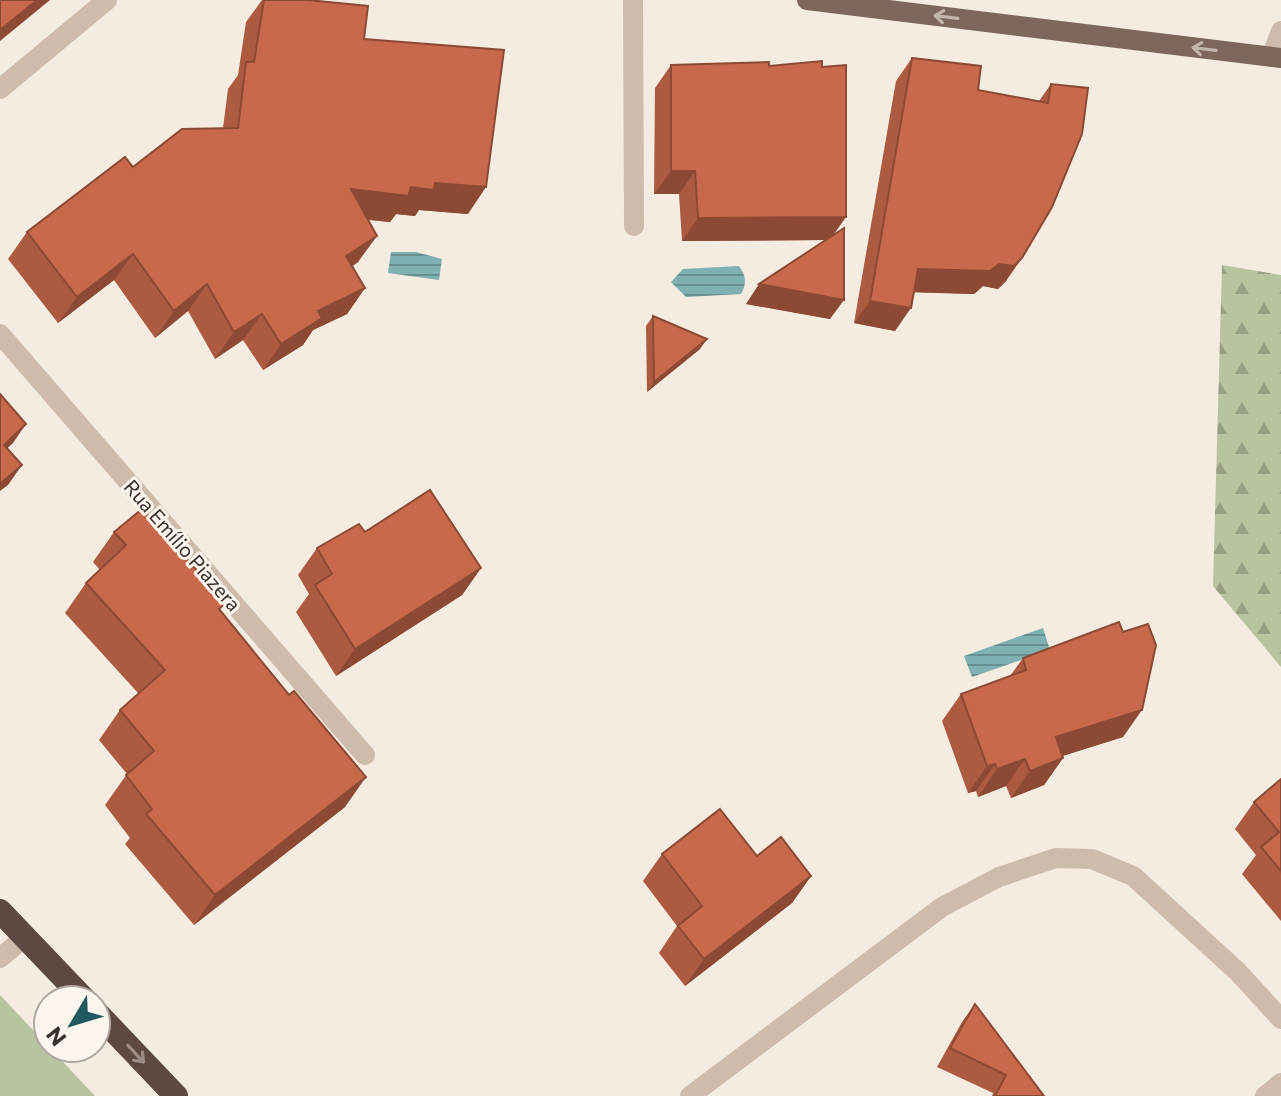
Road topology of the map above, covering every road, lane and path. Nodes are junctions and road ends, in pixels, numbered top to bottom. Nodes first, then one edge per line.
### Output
1 (107, 0) edge
2 (633, 0) edge
3 (807, 0) edge
4 (1281, 31) edge
5 (1276, 58) edge
6 (0, 89) edge
7 (634, 226) dead end
8 (0, 334) edge
9 (365, 755) dead end
10 (0, 911) edge
11 (25, 937) junction
12 (0, 958) edge
13 (70, 984) edge
14 (1281, 1019) edge
15 (112, 1029) edge
16 (1281, 1083) edge
17 (176, 1096) edge
18 (690, 1096) edge
19 (1265, 1096) edge

1 - 6 street
2 - 7 street
5 -> 3 main road
4 - 5 street
8 - 9 street, Rua Emílio Piazera
10 - 11 highway
11 - 12 street
11 - 13 highway
14 - 18 street
15 -> 17 highway
16 - 19 street

